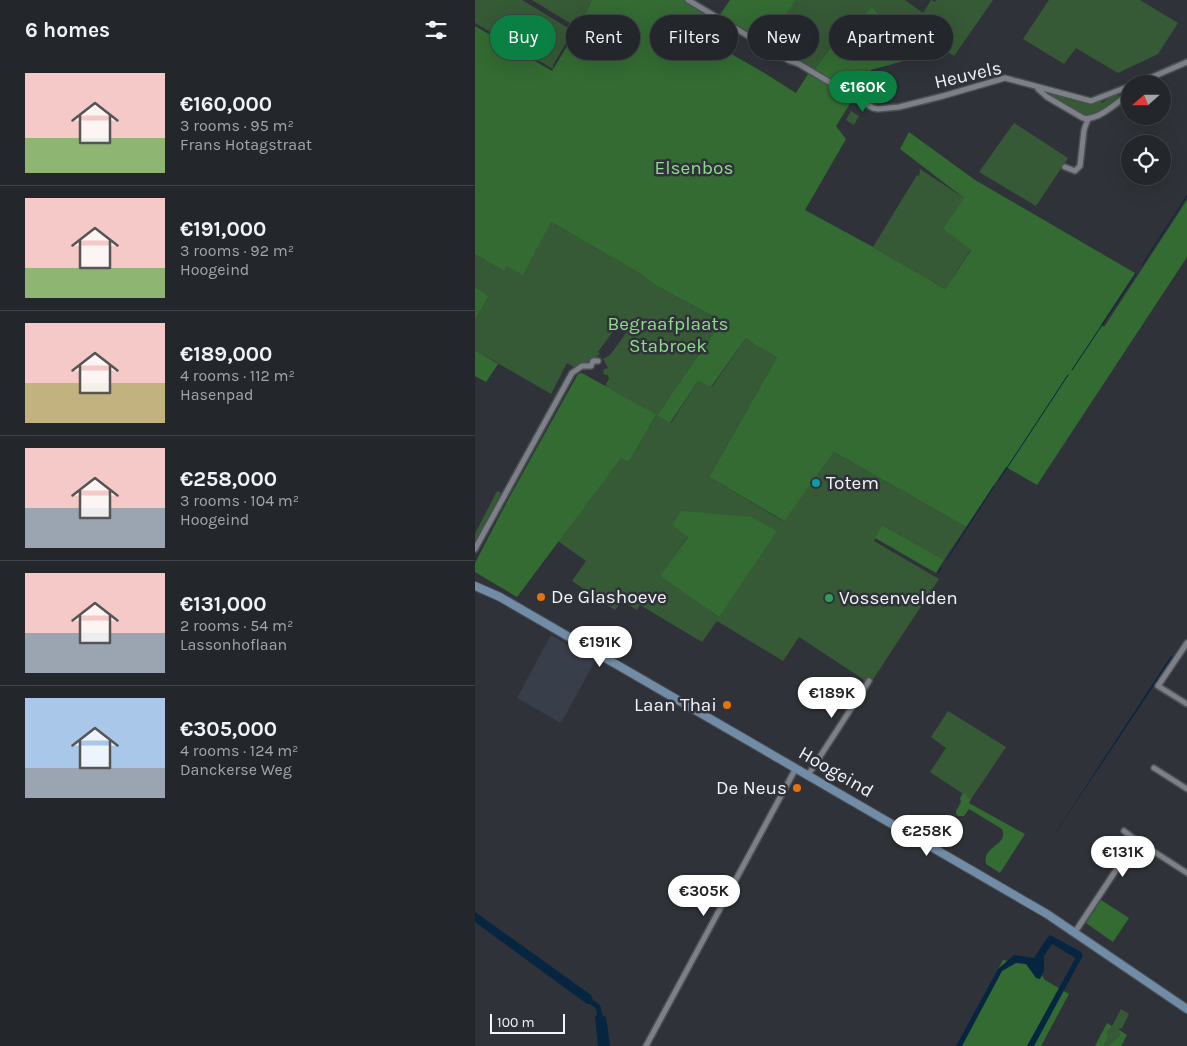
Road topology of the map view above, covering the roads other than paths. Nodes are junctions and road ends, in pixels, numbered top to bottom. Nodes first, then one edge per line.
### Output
1 (688, 0) edge
2 (1187, 62) edge
3 (1157, 75) edge
4 (1036, 87) junction
5 (1121, 89) edge
6 (1121, 100) edge
7 (1088, 120) junction
8 (1065, 167) dead end
9 (598, 361) dead end
10 (475, 549) edge
11 (475, 580) edge
12 (475, 586) edge
13 (487, 590) junction
14 (1187, 643) edge
15 (869, 681) dead end
16 (1187, 704) edge
17 (796, 768) junction
18 (1154, 768) dead end
19 (808, 775) junction
20 (1187, 789) edge
21 (1124, 831) dead end
22 (1116, 840) dead end
23 (1137, 840) junction
24 (1130, 850) junction
25 (1187, 873) edge
26 (1075, 932) junction
27 (1187, 1008) edge
28 (646, 1046) edge

1 - 4 street, Heuvels
2 - 3 street
4 - 5 street, Heuvels
4 - 7 street, Heuvels
6 - 7 street
7 - 8 street
9 - 10 street
11 - 13 main road, Hoogeind
12 - 13 main road, Hoogeind
13 - 17 main road, Hoogeind
14 - 16 street
15 - 19 street
17 - 19 main road, Hoogeind
17 - 28 street
18 - 20 street
19 - 26 main road, Hoogeind
21 - 23 street
22 - 24 street
23 - 24 street
23 - 25 street
24 - 26 street
26 - 27 main road, Hoogeind

